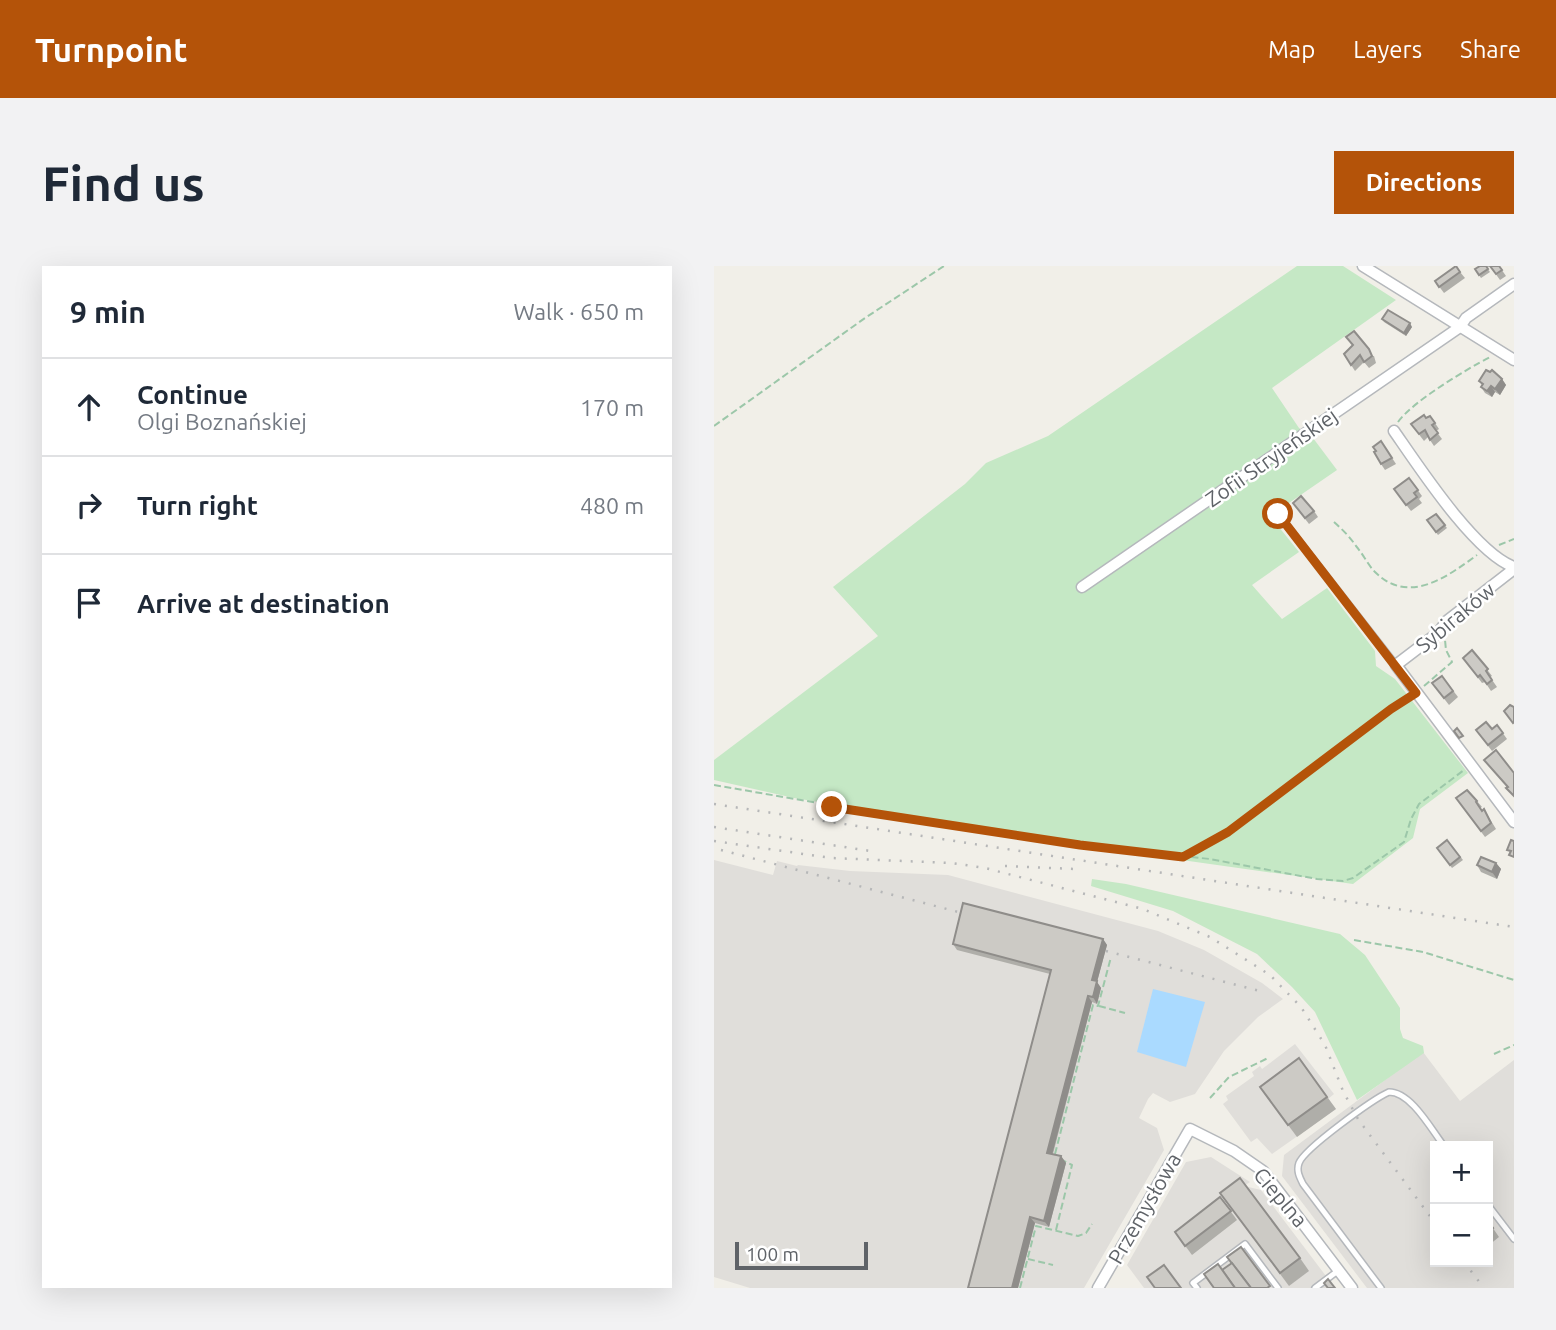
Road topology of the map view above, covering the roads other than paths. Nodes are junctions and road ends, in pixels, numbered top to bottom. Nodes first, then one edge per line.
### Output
1 (1363, 266) edge
2 (1514, 284) edge
3 (1460, 327) junction
4 (1514, 360) edge
5 (1394, 431) road end
6 (1278, 514) dead end
7 (1514, 568) edge
8 (1082, 587) dead end
9 (1396, 665) junction
10 (1514, 822) edge
11 (1190, 1129) joint
12 (1440, 1141) edge
13 (1493, 1212) edge
14 (1514, 1239) edge
15 (1339, 1270) junction
16 (1098, 1288) edge
17 (1197, 1288) edge
18 (1278, 1288) edge
19 (1315, 1288) edge
20 (1352, 1288) edge
21 (1381, 1288) edge

1 - 3 street
2 - 3 street, Zofii Stryjeńskiej
3 - 4 street
3 - 8 street, Zofii Stryjeńskiej
5 - 7 street
6 - 9 lane
7 - 9 street, Sybiraków
9 - 10 street
11 - 15 street, Cieplna
11 - 16 street, Przemysłowa
12 - 21 lane
13 - 14 lane
15 - 19 lane
15 - 20 street, Cieplna
17 - 18 lane

